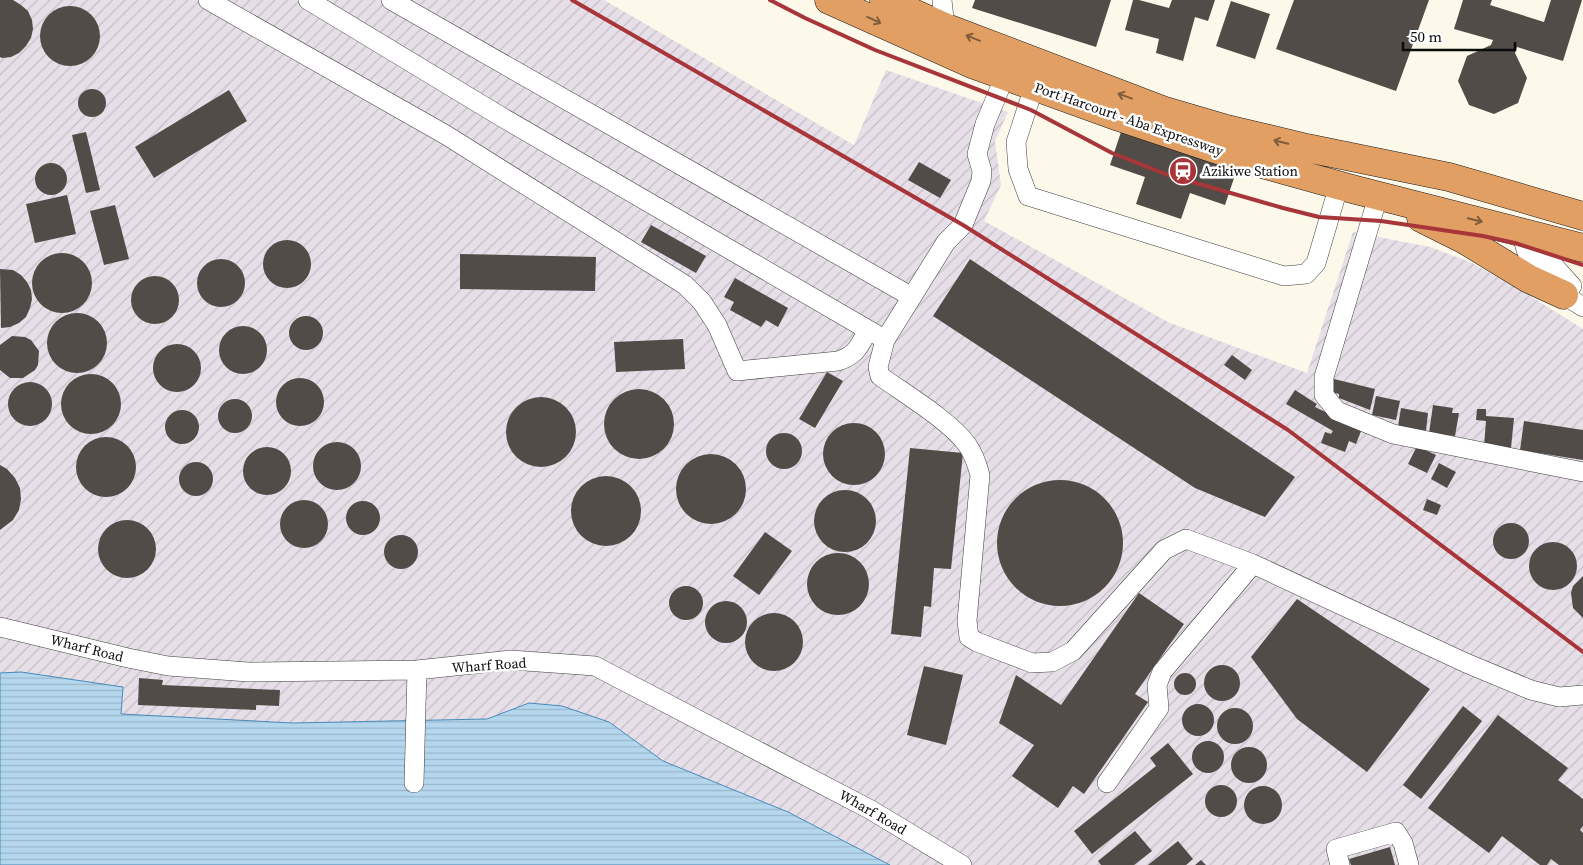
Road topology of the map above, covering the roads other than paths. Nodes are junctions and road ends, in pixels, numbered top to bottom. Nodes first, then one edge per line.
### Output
1 (208, 0) edge
2 (308, 0) edge
3 (391, 0) edge
4 (829, 0) edge
5 (942, 0) edge
6 (895, 2) edge
7 (947, 28) junction
8 (1005, 76) junction
9 (1034, 87) junction
10 (1307, 148) junction
11 (1356, 192) junction
12 (1583, 216) edge
13 (1583, 230) edge
14 (1524, 232) junction
15 (1583, 248) edge
16 (912, 297) junction
17 (1577, 300) edge
18 (868, 330) junction
19 (885, 340) junction
20 (1583, 472) edge
21 (1253, 564) junction
22 (0, 627) edge
23 (416, 670) junction
24 (1583, 695) edge
25 (414, 783) dead end
26 (1107, 783) dead end
27 (962, 865) edge
28 (1340, 865) edge
29 (1409, 865) edge

1 - 18 street
2 - 18 street
3 - 16 street
4 -> 8 highway, Port Harcourt - Aba Expressway
5 - 7 street
6 - 7 highway, Port Harcourt - Aba Expressway
10 -> 7 highway, Port Harcourt - Aba Expressway
8 - 9 highway, Port Harcourt - Aba Expressway
8 - 16 street
9 - 11 highway, Port Harcourt - Aba Expressway
9 - 11 street
10 - 12 highway, Port Harcourt - Aba Expressway
10 - 14 highway
11 -> 14 highway, Port Harcourt - Aba Expressway
11 - 17 highway
11 - 20 street
13 - 14 highway
14 - 15 highway, Port Harcourt - Aba Expressway
14 - 17 street
16 - 19 street
18 - 19 street
19 - 21 street
21 - 24 street
21 - 26 street
22 - 23 street, Wharf Road
23 - 25 street
23 - 27 street, Wharf Road
28 - 29 street

